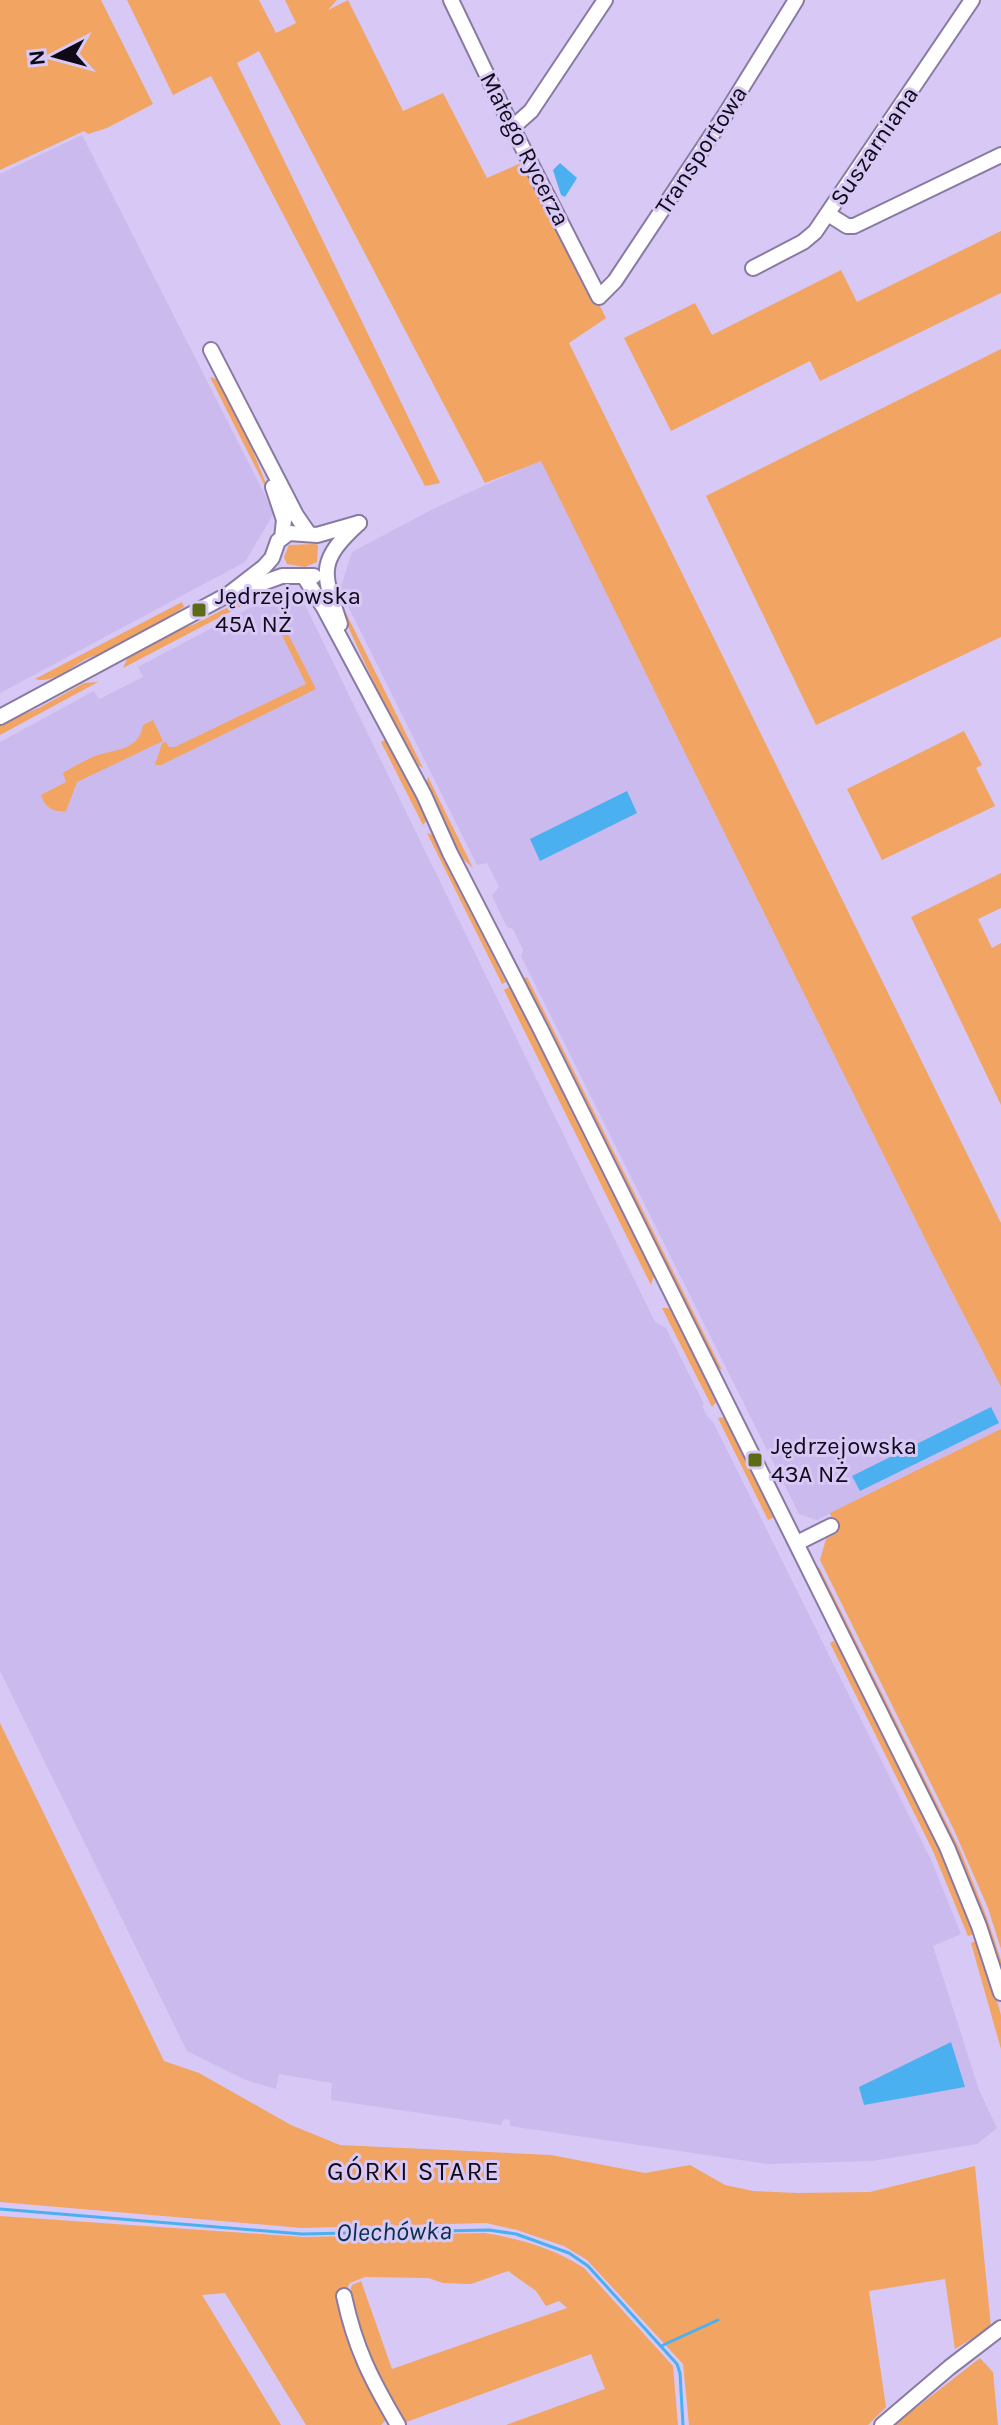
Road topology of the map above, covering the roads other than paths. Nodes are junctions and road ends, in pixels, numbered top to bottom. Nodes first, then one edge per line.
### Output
1 (451, 0) edge
2 (605, 0) edge
3 (796, 0) edge
4 (966, 2) edge
5 (513, 127) junction
6 (1001, 155) edge
7 (828, 214) junction
8 (753, 268) dead end
9 (599, 297) joint
10 (211, 350) dead end
11 (259, 445) junction
12 (313, 534) junction
13 (282, 538) junction
14 (274, 552) junction
15 (328, 560) junction
16 (297, 577) junction
17 (229, 594) junction
18 (351, 657) junction
19 (0, 717) edge
20 (831, 1526) dead end
21 (797, 1543) junction
22 (1001, 1993) edge
23 (344, 2296) dead end
24 (1001, 2328) edge
25 (398, 2425) edge
26 (882, 2425) edge

1 - 5 street, Małego Rycerza
2 - 5 street
3 - 9 street, Transportowa
4 - 7 street, Suszarniana
5 - 9 street, Małego Rycerza
6 - 7 street
7 - 8 street, Suszarniana
10 - 11 street
11 - 12 street
11 - 13 street
12 - 13 street
12 - 15 street
12 - 15 street
13 - 14 street
14 - 16 street
14 - 17 street
15 - 16 street
15 - 18 street
16 - 17 street
16 - 18 street
17 - 19 street
18 - 21 street
20 - 21 street
21 - 22 street
23 - 25 street
24 - 26 street

